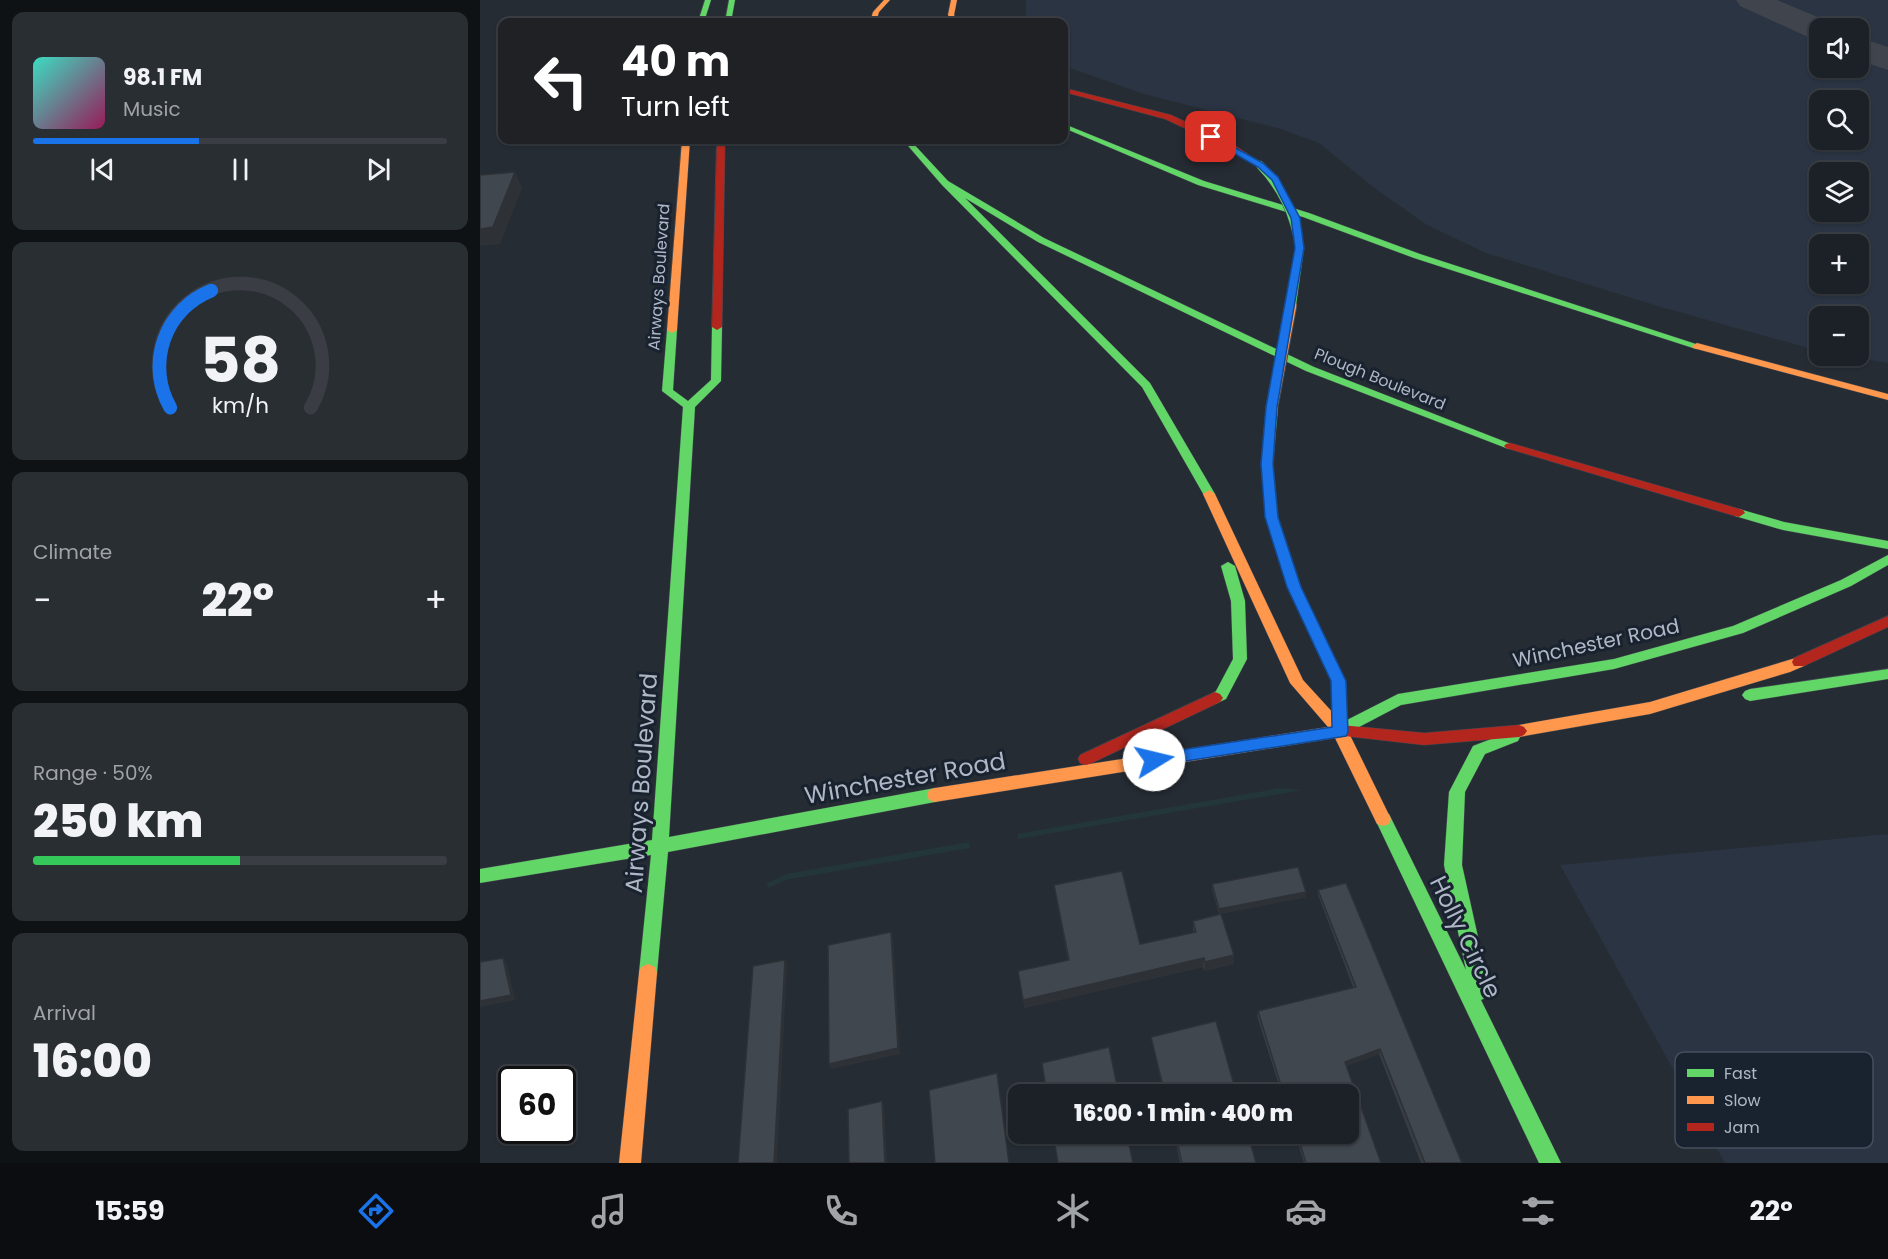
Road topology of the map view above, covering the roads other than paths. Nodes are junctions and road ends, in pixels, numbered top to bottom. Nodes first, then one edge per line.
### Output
1 (708, 0) edge
2 (732, 0) edge
3 (886, 0) edge
4 (954, 0) edge
5 (702, 18) edge
6 (729, 18) edge
7 (874, 18) edge
8 (953, 18) edge
9 (1068, 91) edge
10 (1068, 128) edge
11 (686, 144) edge
12 (721, 144) edge
13 (910, 144) edge
14 (945, 183) junction
15 (1888, 397) edge
16 (689, 406) junction
17 (1208, 492) junction
18 (1888, 545) edge
19 (1888, 559) edge
20 (1888, 621) edge
21 (1888, 674) edge
22 (1650, 708) junction
23 (1532, 730) junction
24 (1340, 732) junction
25 (1046, 776) junction
26 (660, 846) junction
27 (480, 876) edge
28 (1491, 1042) junction
29 (630, 1163) edge
30 (1550, 1163) edge

1 - 5 main road
2 - 6 main road
3 - 7 main road
4 - 8 main road
9 - 24 main road, bridge
10 - 15 main road
11 - 16 main road, Airways Boulevard
12 - 16 main road
13 - 14 main road, Plough Boulevard
14 - 17 main road
14 - 18 main road, Plough Boulevard
16 - 26 main road, Airways Boulevard
17 - 24 main road
17 - 25 main road
19 - 24 main road, Winchester Road
20 - 22 main road, Winchester Road
21 - 22 main road
22 - 23 main road, Winchester Road
23 - 24 main road, Winchester Road
23 - 28 main road
24 - 25 main road, Winchester Road
24 - 28 main road, Holly Circle
25 - 26 main road, Winchester Road
26 - 27 main road, Winchester Road
26 - 29 main road, Airways Boulevard
28 - 30 main road, Holly Circle

